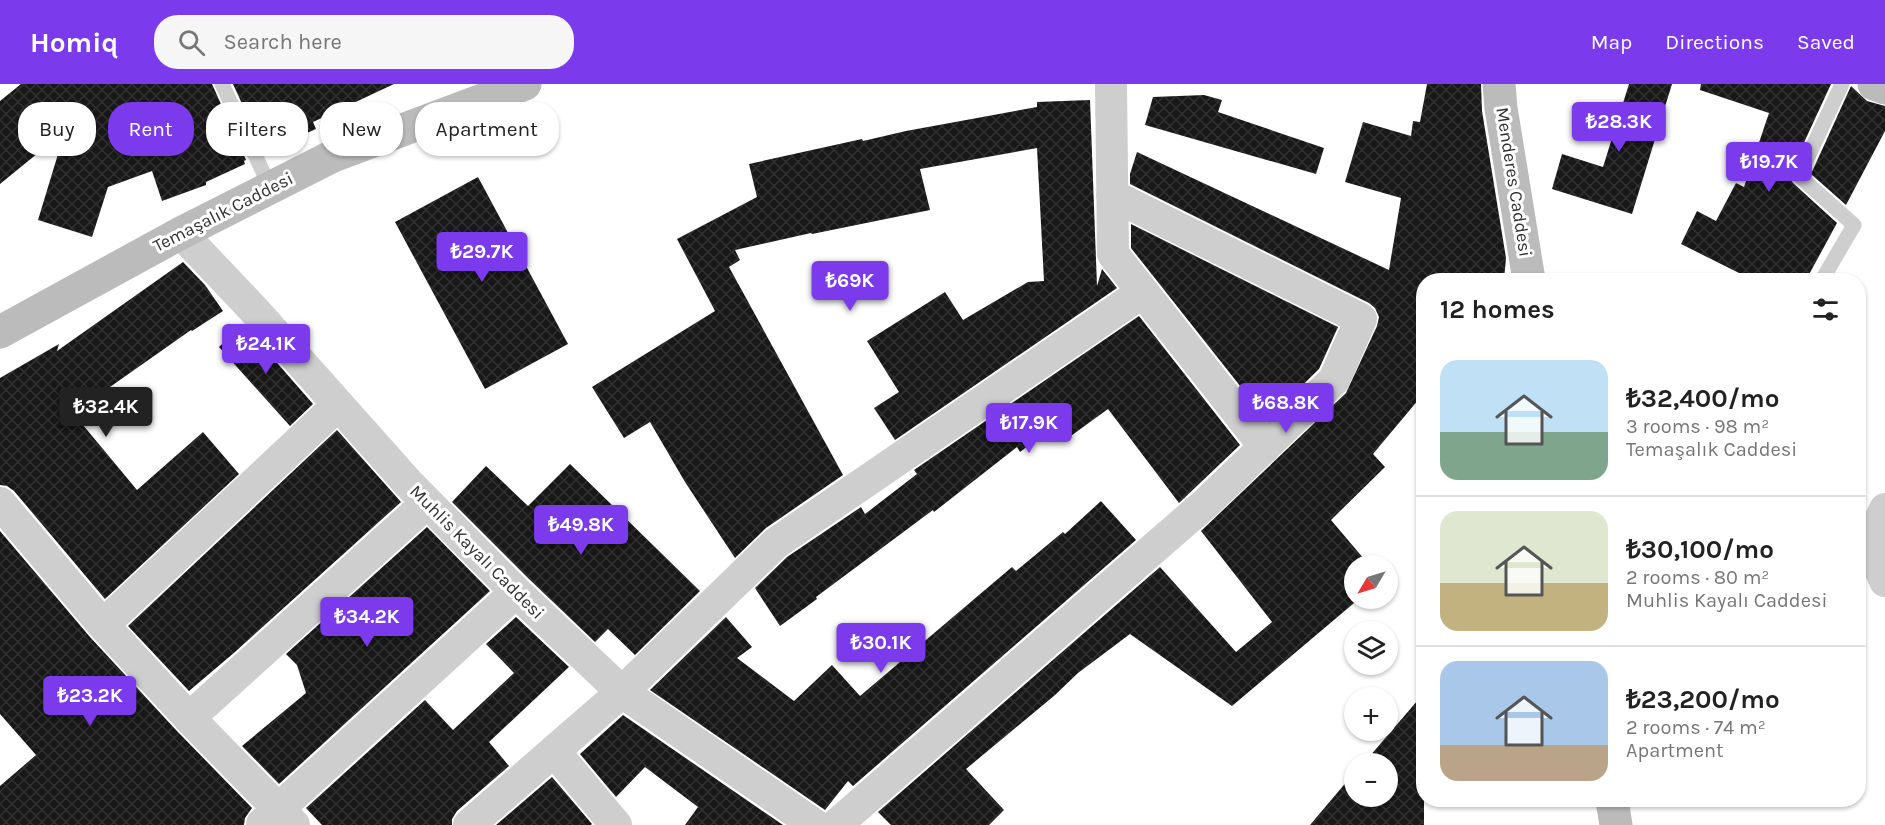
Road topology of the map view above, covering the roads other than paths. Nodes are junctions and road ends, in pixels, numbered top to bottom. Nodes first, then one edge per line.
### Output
1 (222, 84) edge
2 (527, 84) edge
3 (1111, 84) edge
4 (1499, 84) edge
5 (1842, 84) edge
6 (1874, 84) edge
7 (1885, 88) edge
8 (470, 93) edge
9 (270, 188) junction
10 (1112, 195) junction
11 (181, 233) junction
12 (1528, 273) edge
13 (1826, 273) edge
14 (1143, 292) junction
15 (0, 332) edge
16 (337, 406) junction
17 (1265, 447) junction
18 (0, 503) edge
19 (427, 503) junction
20 (1885, 509) edge
21 (1885, 581) edge
22 (516, 592) junction
23 (103, 625) junction
24 (622, 692) junction
25 (189, 718) junction
26 (554, 751) junction
27 (1613, 807) edge
28 (278, 820) edge
29 (469, 825) edge
30 (616, 825) edge
31 (815, 825) edge
32 (836, 825) edge
33 (1616, 825) edge

1 - 9 lane
2 - 8 street, Temaşalık Caddesi
3 - 10 street
4 - 12 street, Menderes Caddesi
5 - 13 lane
6 - 7 street
8 - 9 street, Temaşalık Caddesi
9 - 11 street, Temaşalık Caddesi
10 - 14 street
10 - 17 street
11 - 15 street, Temaşalık Caddesi
11 - 16 street, Muhlis Kayalı Caddesi
14 - 17 street
14 - 24 street
16 - 19 street, Muhlis Kayalı Caddesi
16 - 23 street
17 - 32 street
18 - 23 street
19 - 22 street, Muhlis Kayalı Caddesi
19 - 25 street
20 - 21 street
22 - 24 street, Muhlis Kayalı Caddesi
22 - 28 street
23 - 25 street
24 - 26 street
24 - 31 street, Muhlis Kayalı Caddesi
25 - 28 street
26 - 29 street
26 - 30 street
27 - 33 street

